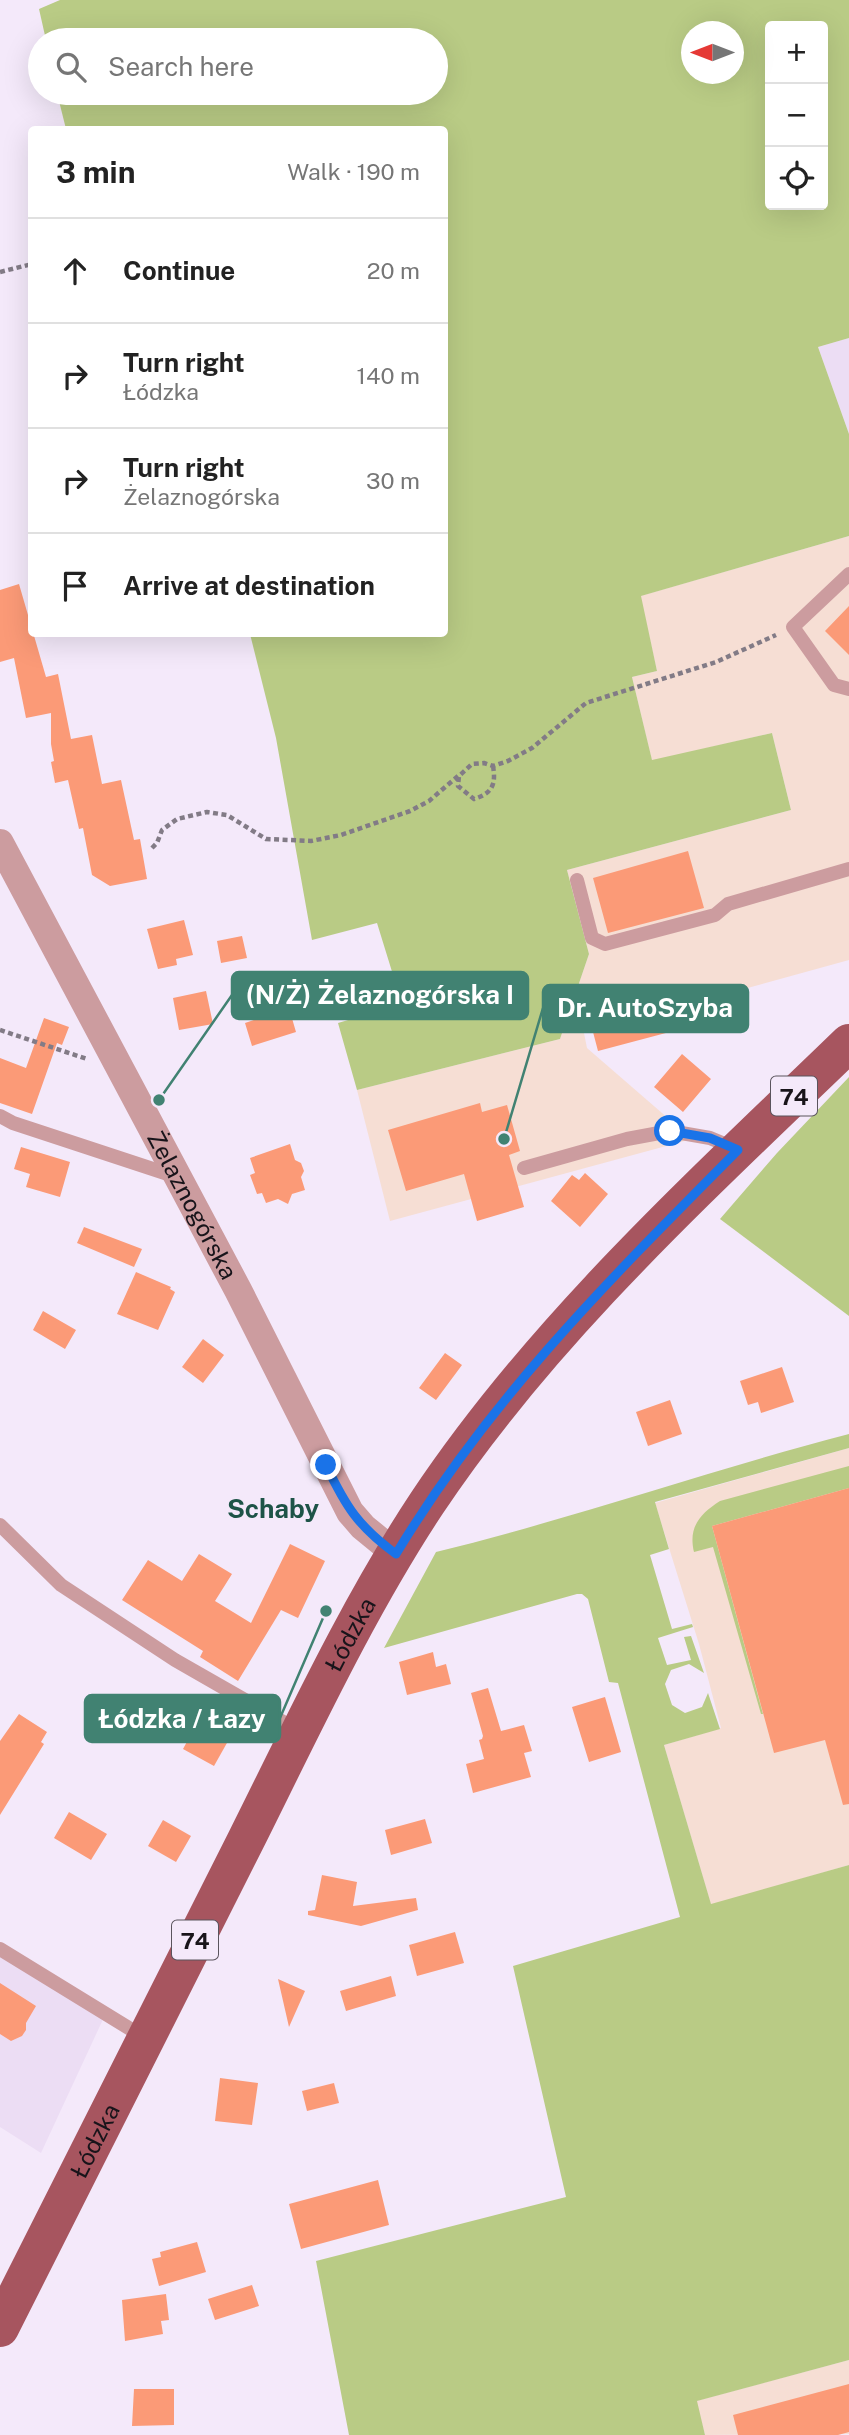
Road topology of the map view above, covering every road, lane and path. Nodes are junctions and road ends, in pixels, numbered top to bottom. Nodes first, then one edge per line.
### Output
1 (28, 265) edge
2 (0, 272) edge
3 (849, 574) edge
4 (793, 627) junction
5 (849, 690) edge
6 (493, 766) junction
7 (459, 776) junction
8 (0, 843) edge
9 (152, 848) dead end
10 (849, 869) edge
11 (577, 880) dead end
12 (0, 1030) edge
13 (849, 1043) edge
14 (121, 1070) junction
15 (0, 1116) edge
16 (738, 1150) junction
17 (524, 1168) dead end
18 (178, 1177) junction
19 (0, 1525) edge
20 (396, 1554) junction
21 (300, 1732) junction
22 (0, 1949) edge
23 (146, 2039) junction
24 (0, 2328) edge

1 - 2 path
3 - 4 lane
4 - 5 lane
4 - 6 path
6 - 7 path
6 - 7 path
7 - 9 path
8 - 14 street, Żelaznogórska
10 - 11 lane
12 - 14 path
13 - 16 main road, Łódzka / 74
14 - 18 street, Żelaznogórska
15 - 18 lane
16 - 17 lane
16 - 20 main road, Łódzka / 74
18 - 20 street, Żelaznogórska
19 - 21 lane
20 - 21 main road, Łódzka / 74
21 - 23 main road, Łódzka / 74
22 - 23 lane
23 - 24 main road, Łódzka / 74

